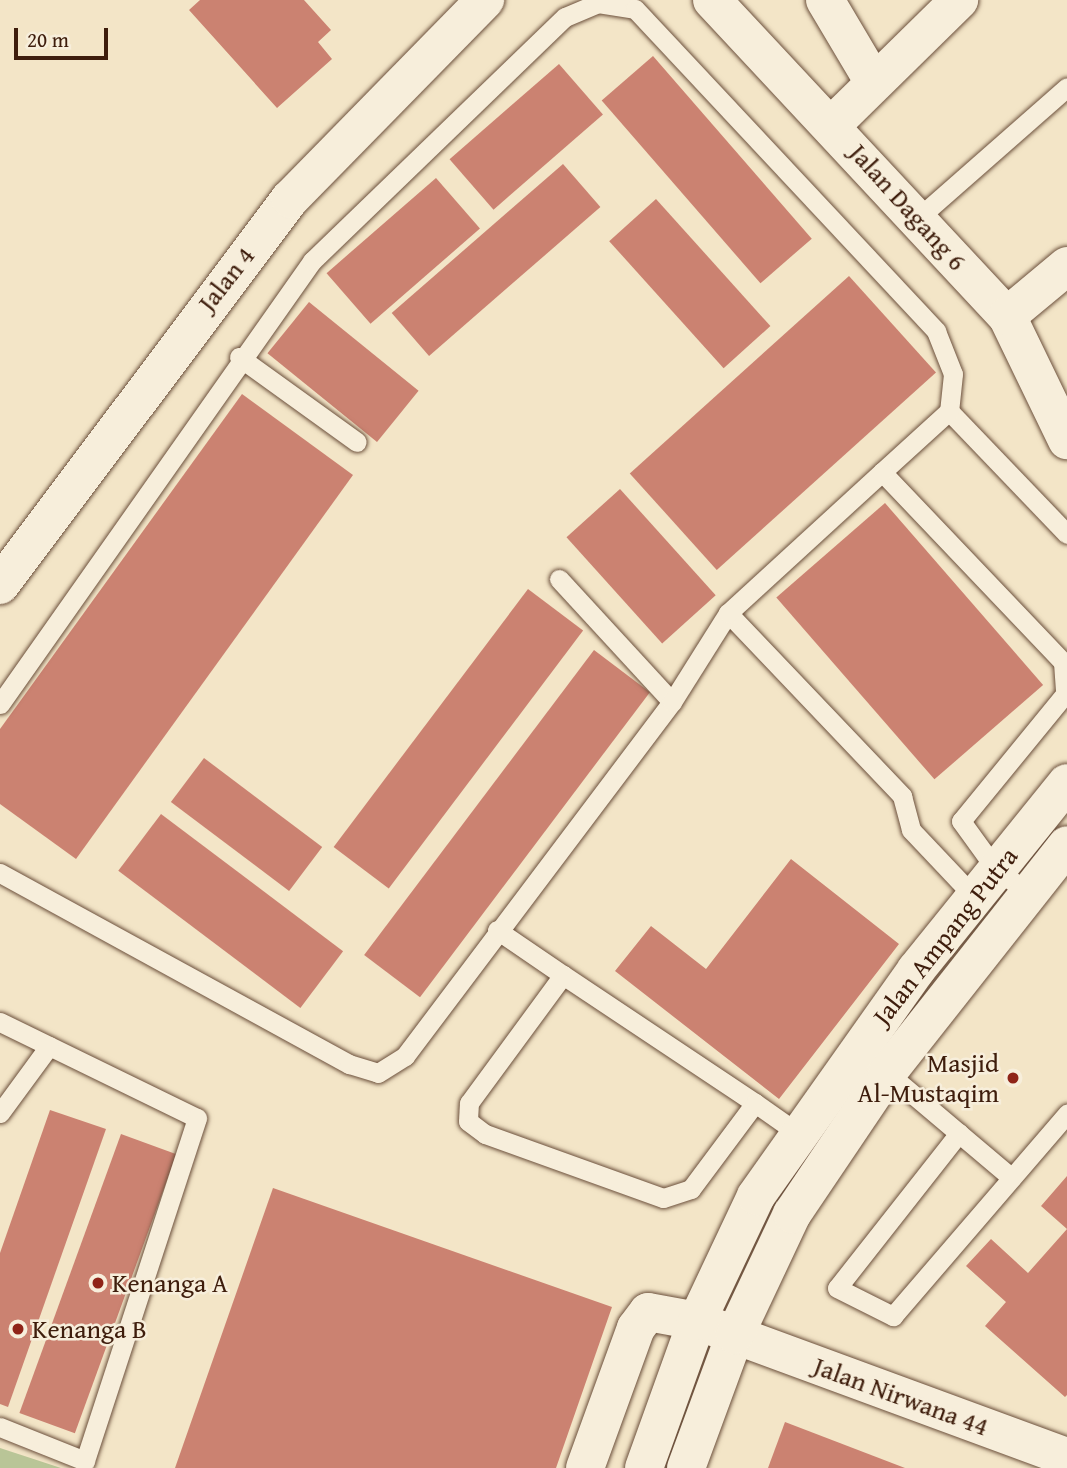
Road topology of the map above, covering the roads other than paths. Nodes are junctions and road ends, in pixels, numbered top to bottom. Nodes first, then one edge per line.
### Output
1 (485, 0) edge
2 (712, 0) edge
3 (825, 0) edge
4 (959, 0) edge
5 (873, 81) junction
6 (1067, 87) edge
7 (833, 124) junction
8 (918, 218) junction
9 (1067, 266) edge
10 (1007, 316) junction
11 (239, 357) junction
12 (949, 411) junction
13 (1067, 440) edge
14 (357, 442) dead end
15 (883, 472) junction
16 (1067, 534) edge
17 (559, 579) dead end
18 (0, 586) edge
19 (728, 613) junction
20 (671, 702) junction
21 (0, 704) edge
22 (1067, 783) edge
23 (1067, 845) edge
24 (0, 873) edge
25 (984, 883) junction
26 (1016, 907) junction
27 (497, 930) junction
28 (563, 975) junction
29 (0, 1021) edge
30 (49, 1046) junction
31 (859, 1047) junction
32 (887, 1073) junction
33 (755, 1103) junction
34 (0, 1113) edge
35 (1067, 1114) edge
36 (958, 1133) junction
37 (799, 1134) junction
38 (1012, 1178) junction
39 (697, 1321) junction
40 (735, 1335) junction
41 (0, 1427) edge
42 (1067, 1457) edge
43 (585, 1468) edge
44 (644, 1468) edge
45 (686, 1468) edge

1 - 18 street, Jalan 4
2 - 7 street, Jalan Dagang 6
3 - 5 street
4 - 5 street
5 - 7 street
6 - 8 lane
7 - 8 street, Jalan Dagang 6
8 - 10 street, Jalan Dagang 6
9 - 10 street
10 - 13 street, Jalan Dagang 6
11 - 12 lane
11 - 14 lane
11 - 21 lane
12 - 15 lane
12 - 16 lane
15 - 19 lane
15 - 25 lane
17 - 20 lane
19 - 20 lane
19 - 25 lane
20 - 27 lane
22 - 25 street, Jalan Ampang Putra
23 - 26 street, Jalan Ampang Putra
24 - 27 lane
25 - 26 lane
25 - 26 lane
25 - 31 street, Jalan Ampang Putra
26 - 32 street, Jalan Ampang Putra
27 - 28 lane
28 - 33 lane
28 - 33 lane
29 - 30 lane
30 - 34 lane
30 - 41 lane
31 - 32 lane
31 - 37 street, Jalan Ampang Putra
32 - 36 lane
32 - 40 street, Jalan Ampang Putra
33 - 37 lane
35 - 38 lane
36 - 38 lane
36 - 38 lane
37 - 39 street, Jalan Ampang Putra
39 - 40 street, Jalan Nirwana 44
39 - 43 street, Jalan Nirwana 44
39 - 44 street, Jalan Ampang Putra
40 - 42 street, Jalan Nirwana 44
40 - 45 street, Jalan Ampang Putra

